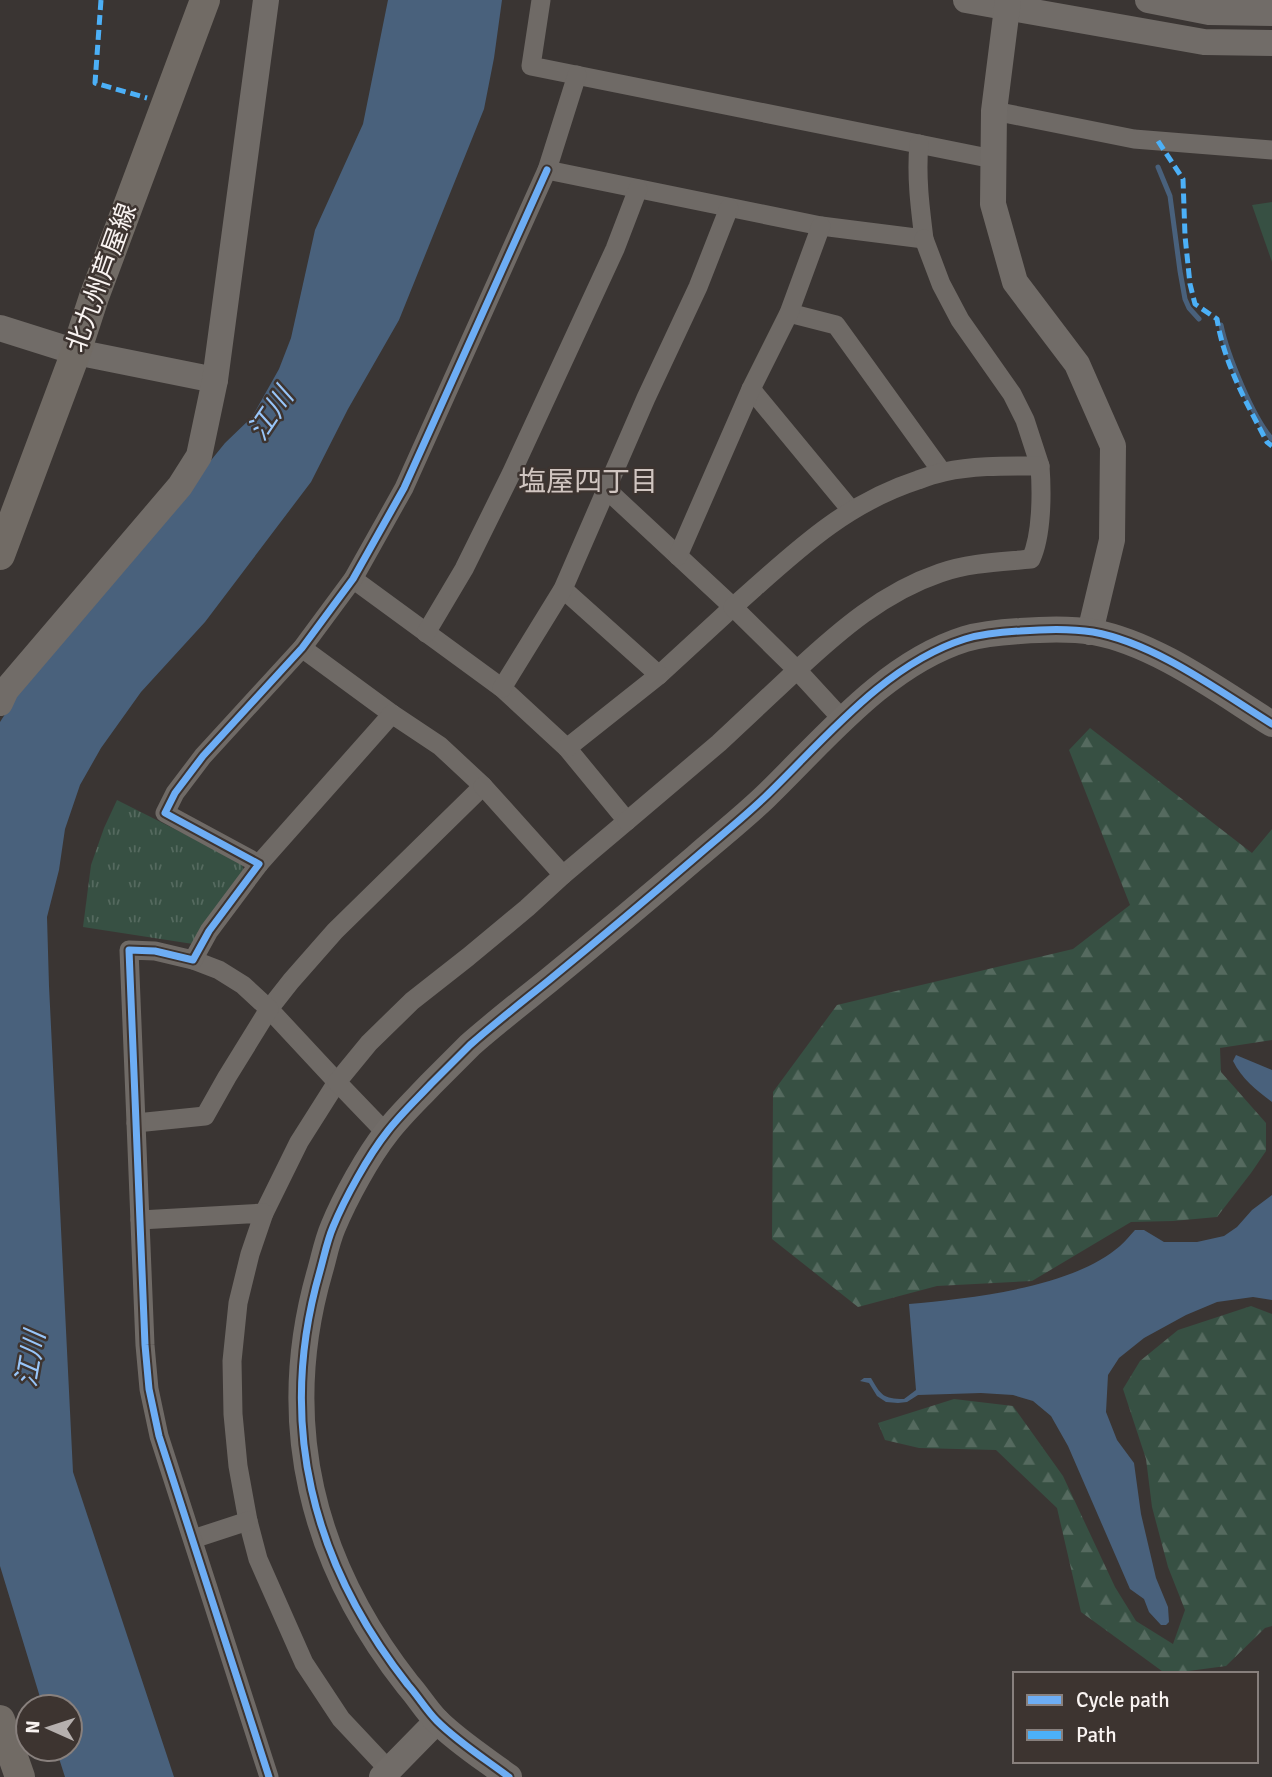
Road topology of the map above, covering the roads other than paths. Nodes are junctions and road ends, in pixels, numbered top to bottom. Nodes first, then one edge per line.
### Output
1 (184, 0) edge
2 (205, 0) edge
3 (266, 0) edge
4 (541, 0) edge
5 (966, 0) edge
6 (1148, 0) edge
7 (1008, 4) edge
8 (1272, 13) edge
9 (1272, 43) edge
10 (577, 75) junction
11 (994, 111) junction
12 (919, 144) junction
13 (1272, 150) edge
14 (993, 159) junction
15 (547, 170) junction
16 (638, 188) junction
17 (729, 208) junction
18 (821, 226) junction
19 (924, 239) junction
20 (789, 313) junction
21 (0, 328) edge
22 (67, 349) junction
23 (215, 380) junction
24 (751, 389) junction
25 (1040, 466) junction
26 (942, 472) junction
27 (606, 489) junction
28 (0, 505) edge
29 (851, 510) junction
30 (0, 555) edge
31 (678, 556) junction
32 (353, 579) junction
33 (563, 589) junction
34 (733, 607) junction
35 (1090, 632) junction
36 (426, 633) junction
37 (302, 648) junction
38 (797, 670) junction
39 (659, 676) junction
40 (502, 688) junction
41 (0, 703) edge
42 (392, 714) junction
43 (843, 720) junction
44 (1272, 724) edge
45 (567, 748) junction
46 (483, 786) junction
47 (627, 821) junction
48 (259, 864) junction
49 (563, 875) junction
50 (193, 960) junction
51 (269, 1009) junction
52 (337, 1082) junction
53 (136, 1123) junction
54 (386, 1133) junction
55 (264, 1213) junction
56 (140, 1220) junction
57 (248, 1521) junction
58 (193, 1539) junction
59 (0, 1720) edge
60 (437, 1721) junction
61 (385, 1774) edge
62 (20, 1777) edge
63 (269, 1777) edge
64 (509, 1777) edge

1 - 22 main road, 北九州芦屋線
2 - 22 main road, 北九州芦屋線
3 - 23 street
4 - 10 street
5 - 7 street
6 - 8 street
7 - 9 street
7 - 11 street
10 - 12 street
10 - 15 street
11 - 13 street
11 - 14 street
12 - 14 street
12 - 19 street
14 - 35 street
15 - 16 street
15 - 32 street
16 - 17 street
16 - 36 street
17 - 18 street
17 - 27 street
18 - 19 street
18 - 20 street
19 - 25 street
20 - 24 street
20 - 26 street
21 - 22 street
22 - 23 street
22 - 28 main road, 北九州芦屋線
22 - 30 main road, 北九州芦屋線
23 - 41 street
24 - 29 street
24 - 31 street
25 - 26 street
25 - 38 street
26 - 29 street
27 - 31 street
27 - 33 street
29 - 34 street
31 - 34 street
32 - 36 street
32 - 37 street
33 - 39 street
33 - 40 street
34 - 38 street
34 - 39 street
35 - 43 street
35 - 44 street
36 - 40 street
37 - 42 street
37 - 48 street
38 - 43 street
38 - 47 street
39 - 45 street
40 - 45 street
42 - 46 street
42 - 48 street
43 - 54 street
45 - 47 street
46 - 49 street
46 - 51 street
47 - 49 street
48 - 50 street
49 - 52 street
50 - 51 street
50 - 53 street
51 - 52 street
51 - 53 street
52 - 54 street
52 - 55 street
53 - 56 street
54 - 60 street
55 - 56 street
55 - 57 street
56 - 58 street
57 - 58 street
57 - 61 street
58 - 63 street
59 - 62 main road
60 - 61 street
60 - 64 street

